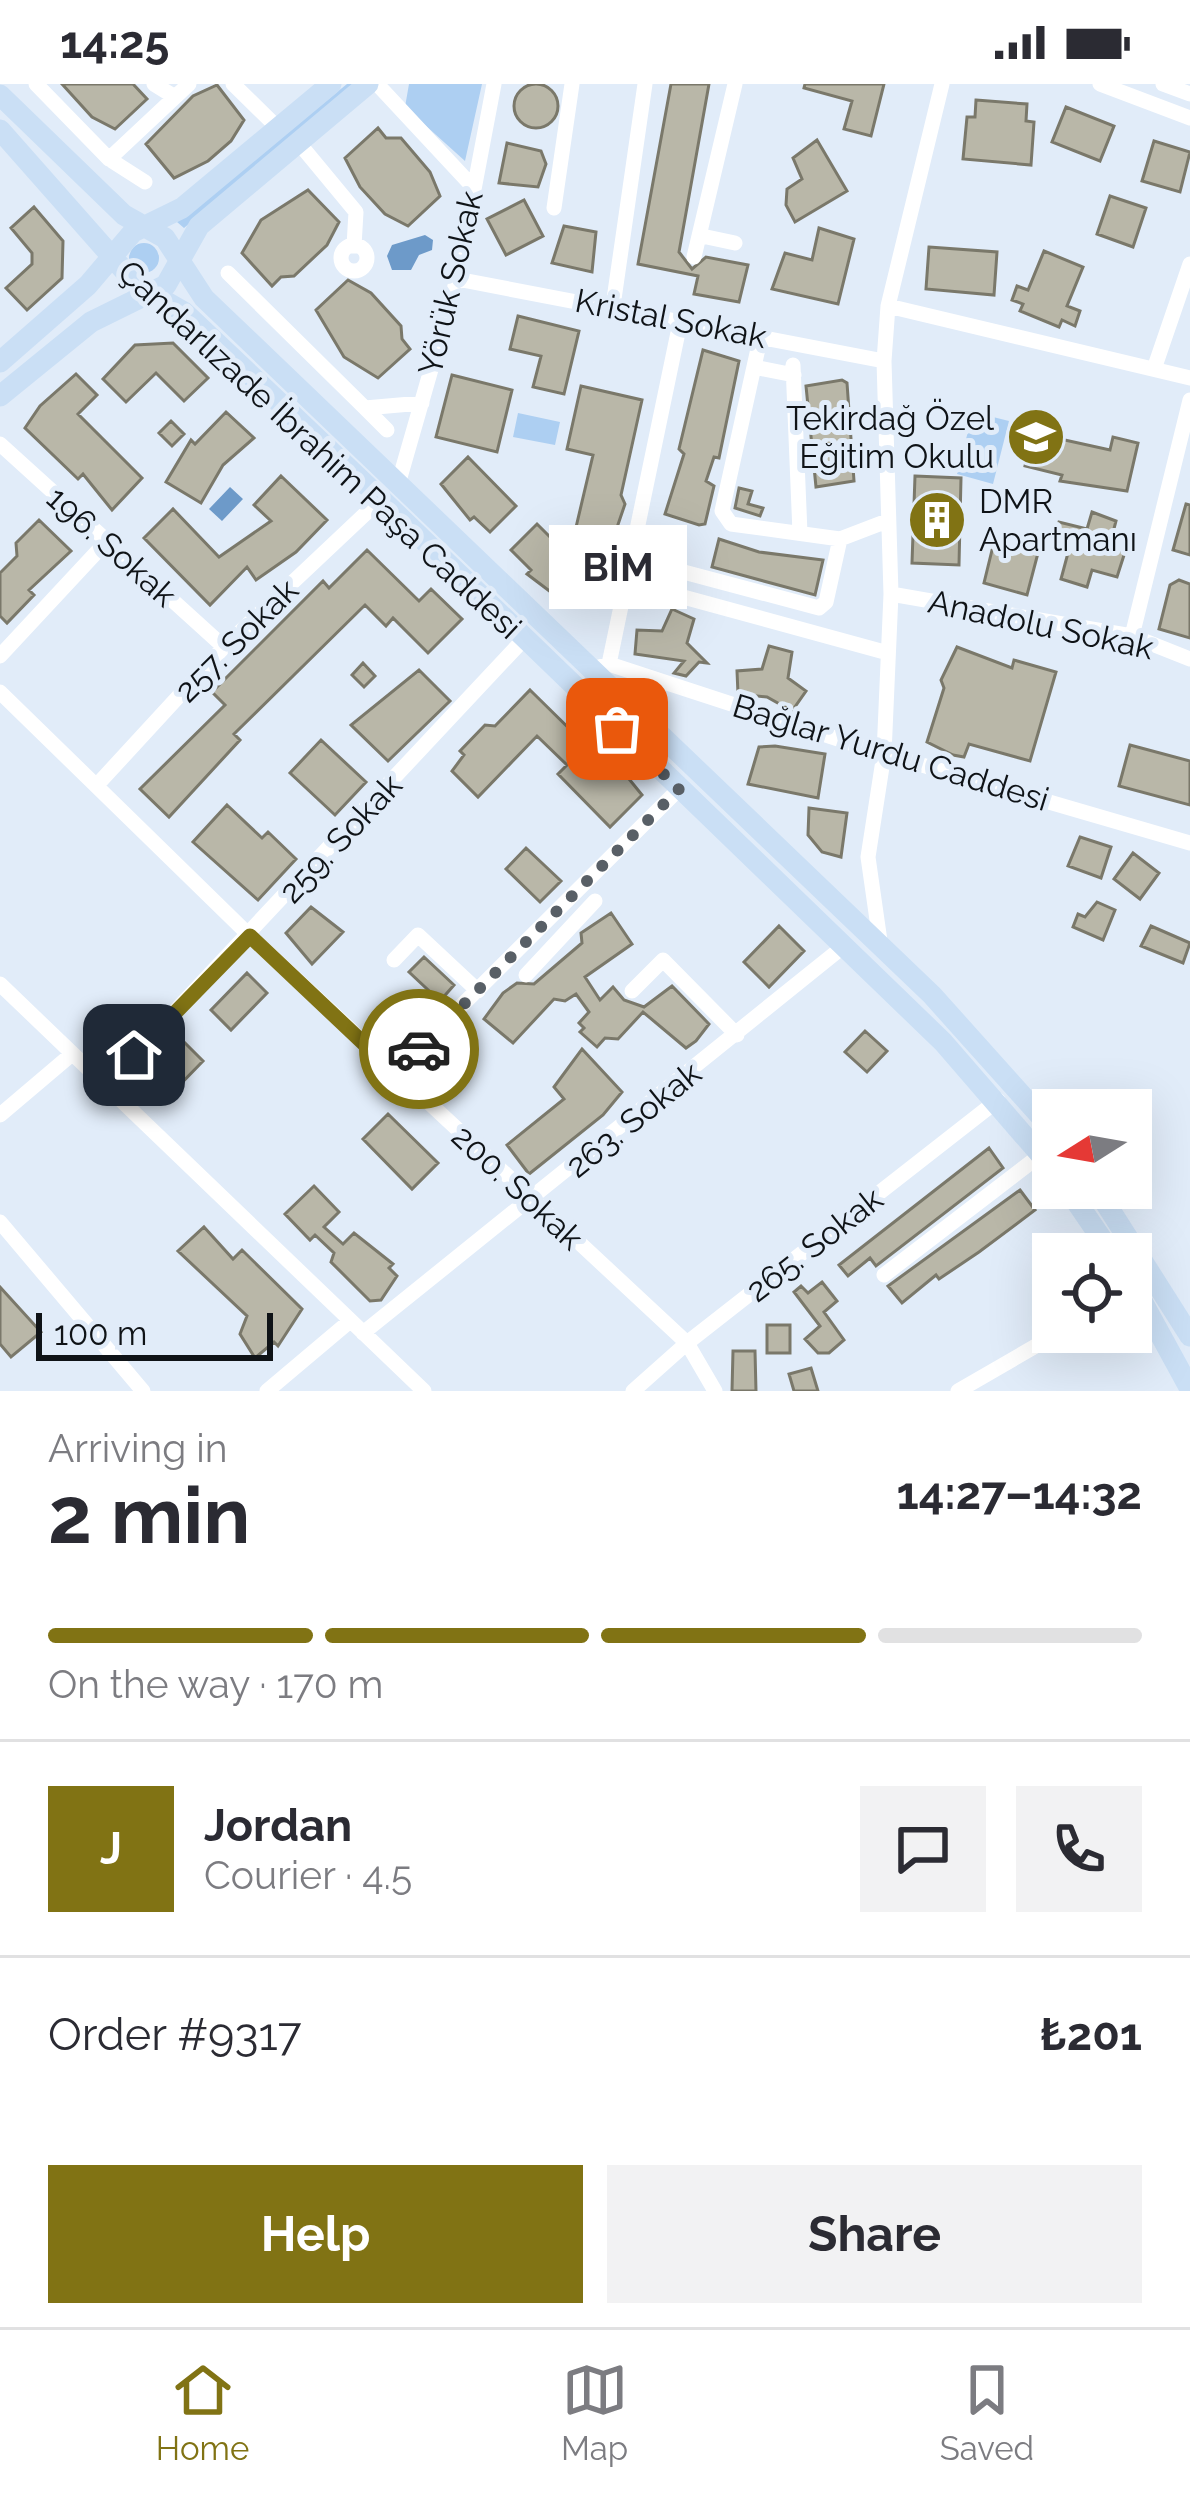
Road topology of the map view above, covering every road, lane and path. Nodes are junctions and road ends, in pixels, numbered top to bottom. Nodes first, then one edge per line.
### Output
1 (36, 84) edge
2 (154, 84) edge
3 (189, 84) edge
4 (233, 84) edge
5 (331, 84) edge
6 (373, 84) edge
7 (494, 84) edge
8 (572, 84) edge
9 (645, 84) edge
10 (735, 84) edge
11 (942, 84) edge
12 (1100, 84) edge
13 (1162, 84) edge
14 (1190, 94) edge
15 (0, 95) edge
16 (175, 97) junction
17 (1190, 118) edge
18 (0, 130) edge
19 (288, 135) junction
20 (109, 159) junction
21 (145, 182) dead end
22 (473, 187) junction
23 (554, 208) dead end
24 (145, 226) junction
25 (702, 236) junction
26 (735, 244) dead end
27 (113, 254) junction
28 (694, 256) dead end
29 (182, 262) junction
30 (1190, 264) edge
31 (323, 272) dead end
32 (228, 273) dead end
33 (457, 279) junction
34 (153, 293) junction
35 (613, 306) junction
36 (888, 306) junction
37 (681, 319) junction
38 (760, 335) junction
39 (0, 362) edge
40 (884, 362) junction
41 (754, 367) junction
42 (1154, 368) junction
43 (1190, 378) edge
44 (0, 396) edge
45 (1190, 400) edge
46 (422, 403) junction
47 (365, 408) junction
48 (387, 430) dead end
49 (0, 444) edge
50 (399, 481) junction
51 (381, 500) junction
52 (887, 521) junction
53 (800, 533) junction
54 (840, 539) junction
55 (106, 541) junction
56 (632, 557) junction
57 (643, 586) dead end
58 (891, 594) junction
59 (1132, 636) junction
60 (523, 640) junction
61 (224, 647) junction
62 (888, 652) junction
63 (0, 656) edge
64 (1190, 659) edge
65 (601, 667) junction
66 (0, 692) edge
67 (884, 754) junction
68 (97, 785) junction
69 (679, 789) junction
70 (1190, 843) edge
71 (595, 901) dead end
72 (551, 919) junction
73 (566, 933) junction
74 (250, 936) junction
75 (844, 946) junction
76 (881, 948) junction
77 (394, 960) dead end
78 (526, 975) dead end
79 (0, 984) edge
80 (478, 991) junction
81 (632, 991) dead end
82 (737, 1035) junction
83 (72, 1054) junction
84 (394, 1072) junction
85 (106, 1085) junction
86 (998, 1100) junction
87 (1032, 1105) edge
88 (0, 1115) edge
89 (1032, 1141) edge
90 (1032, 1172) edge
91 (533, 1202) junction
92 (1109, 1209) edge
93 (0, 1222) edge
94 (884, 1275) dead end
95 (1152, 1320) edge
96 (356, 1327) junction
97 (1190, 1336) edge
98 (687, 1343) junction
99 (1032, 1348) edge
100 (1190, 1389) edge
101 (143, 1391) edge
102 (267, 1391) edge
103 (424, 1391) edge
104 (633, 1391) edge
105 (715, 1391) edge
106 (958, 1391) edge

1 - 20 street
2 - 16 street
3 - 16 street
4 - 19 street
5 - 19 main road
6 - 19 main road
6 - 22 street
7 - 22 street, Yörük Sokak
8 - 23 street
9 - 35 street
10 - 25 street
11 - 36 street
12 - 17 street
13 - 14 street
15 - 24 main road, Çandarlızade İbrahim Paşa Caddesi
16 - 20 street
18 - 27 main road, Çandarlızade İbrahim Paşa Caddesi
19 - 24 main road
19 - 29 main road
19 - 31 street
20 - 21 street
22 - 33 street, Yörük Sokak
24 - 27 main road
24 - 29 main road, Çandarlızade İbrahim Paşa Caddesi
25 - 26 street
25 - 28 street
27 - 34 main road, Çandarlızade İbrahim Paşa Caddesi
27 - 39 main road
29 - 34 main road
29 - 50 main road, Çandarlızade İbrahim Paşa Caddesi
30 - 42 street
32 - 47 street
33 - 35 street, Kristal Sokak
33 - 46 street, Yörük Sokak
34 - 44 main road
34 - 51 main road, Çandarlızade İbrahim Paşa Caddesi
35 - 37 street, Kristal Sokak
36 - 40 street
36 - 42 street
37 - 38 street, Kristal Sokak
37 - 56 street
38 - 40 street, Kristal Sokak
38 - 41 street
40 - 52 street
41 - 53 street
41 - 53 street
42 - 43 street
45 - 59 street
46 - 47 street
46 - 50 street, Yörük Sokak
47 - 48 street
49 - 55 street, 196. Sokak
50 - 65 main road, Çandarlızade İbrahim Paşa Caddesi
51 - 60 main road, Çandarlızade İbrahim Paşa Caddesi
51 - 61 street, 257. Sokak
52 - 54 street
52 - 58 street
53 - 54 street
54 - 56 street
55 - 61 street, 196. Sokak
55 - 63 street
56 - 65 street
57 - 62 street
58 - 59 street, Anadolu Sokak
58 - 62 street
59 - 64 street, Anadolu Sokak
60 - 69 main road, Çandarlızade İbrahim Paşa Caddesi
60 - 74 street, 259. Sokak
61 - 68 street, 257. Sokak
62 - 67 street
65 - 67 street, Bağlar Yurdu Caddesi
65 - 76 main road, Çandarlızade İbrahim Paşa Caddesi
66 - 68 street, 200. Sokak
67 - 70 street, Bağlar Yurdu Caddesi
67 - 76 street
68 - 74 street, 200. Sokak
69 - 72 street
69 - 75 main road, Çandarlızade İbrahim Paşa Caddesi
71 - 73 street
72 - 73 street
72 - 80 street
73 - 78 street
74 - 84 street, 200. Sokak
74 - 85 street, 259. Sokak
75 - 82 street, 263. Sokak
75 - 86 main road, Çandarlızade İbrahim Paşa Caddesi
76 - 87 main road, Çandarlızade İbrahim Paşa Caddesi
77 - 80 street
79 - 83 street
80 - 84 street
81 - 82 street
82 - 91 street, 263. Sokak
83 - 85 street
83 - 88 street
84 - 91 street, 200. Sokak
85 - 96 street
86 - 89 main road, Çandarlızade İbrahim Paşa Caddesi
86 - 98 street, 265. Sokak
90 - 94 street
91 - 96 street, 263. Sokak
91 - 98 street, 200. Sokak
92 - 97 main road
93 - 101 street
95 - 100 main road
96 - 102 street, 263. Sokak
96 - 103 street
98 - 104 street, 265. Sokak
98 - 105 street, 200. Sokak
99 - 106 street

